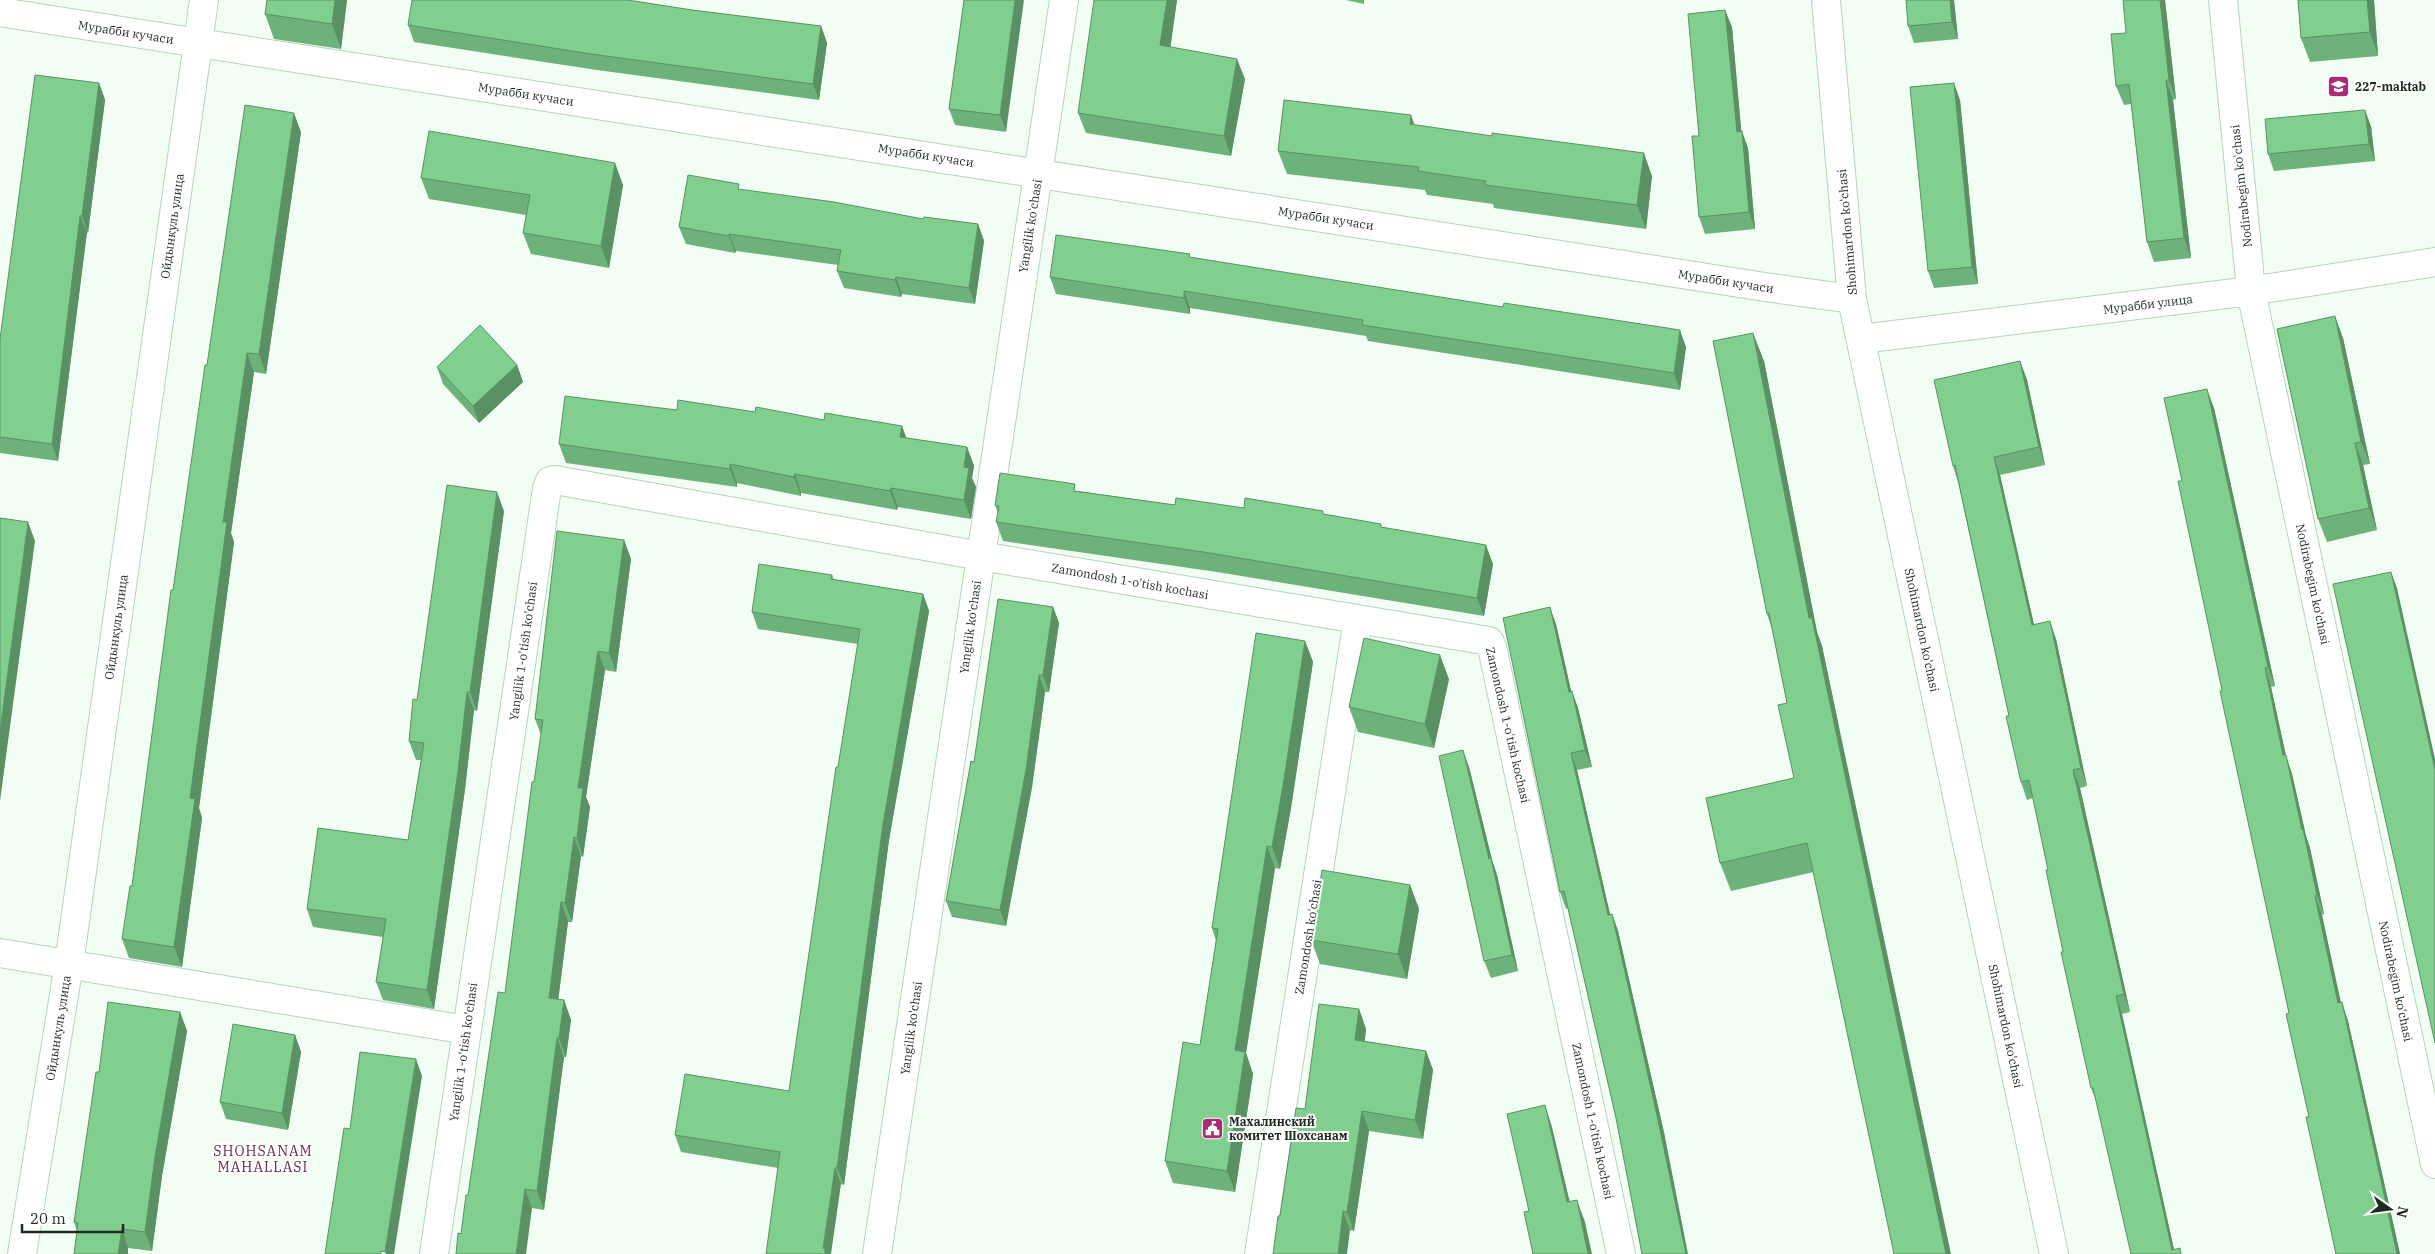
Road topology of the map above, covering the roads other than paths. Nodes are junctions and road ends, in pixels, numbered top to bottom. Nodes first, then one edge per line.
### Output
1 (204, 0) edge
2 (1064, 0) edge
3 (1826, 0) edge
4 (2223, 0) edge
5 (0, 12) edge
6 (198, 44) junction
7 (1038, 172) junction
8 (2435, 262) edge
9 (2251, 292) junction
10 (1852, 299) junction
11 (1861, 339) junction
12 (981, 556) junction
13 (1358, 619) junction
14 (0, 953) edge
15 (69, 964) junction
16 (467, 1030) junction
17 (2435, 1164) edge
18 (22, 1254) edge
19 (434, 1254) edge
20 (877, 1254) edge
21 (1259, 1254) edge
22 (1621, 1254) edge
23 (2054, 1254) edge

1 - 6 street, Ойдынкуль улица
2 - 7 street, Yangilik ko'chasi
3 - 10 street, Shohimardon ko'chasi
4 - 9 street, Nodirabegim ko'chasi
5 - 6 street, Мурабби кучаси
6 - 7 street, Мурабби кучаси
6 - 15 street, Ойдынкуль улица
7 - 10 street, Мурабби кучаси
7 - 12 street, Yangilik ko'chasi
8 - 9 street, Мурабби улица
9 - 11 street, Мурабби улица
9 - 17 street, Nodirabegim ko'chasi
10 - 11 street, Shohimardon ko'chasi
11 - 23 street, Shohimardon ko'chasi
12 - 13 street, Zamondosh 1-o'tish kochasi
12 - 16 street, Yangilik 1-o'tish ko'chasi
12 - 20 street, Yangilik ko'chasi
13 - 21 street, Zamondosh ko'chasi
13 - 22 street, Zamondosh 1-o'tish kochasi
14 - 15 street
15 - 16 street
15 - 18 street, Ойдынкуль улица
16 - 19 street, Yangilik 1-o'tish ko'chasi

